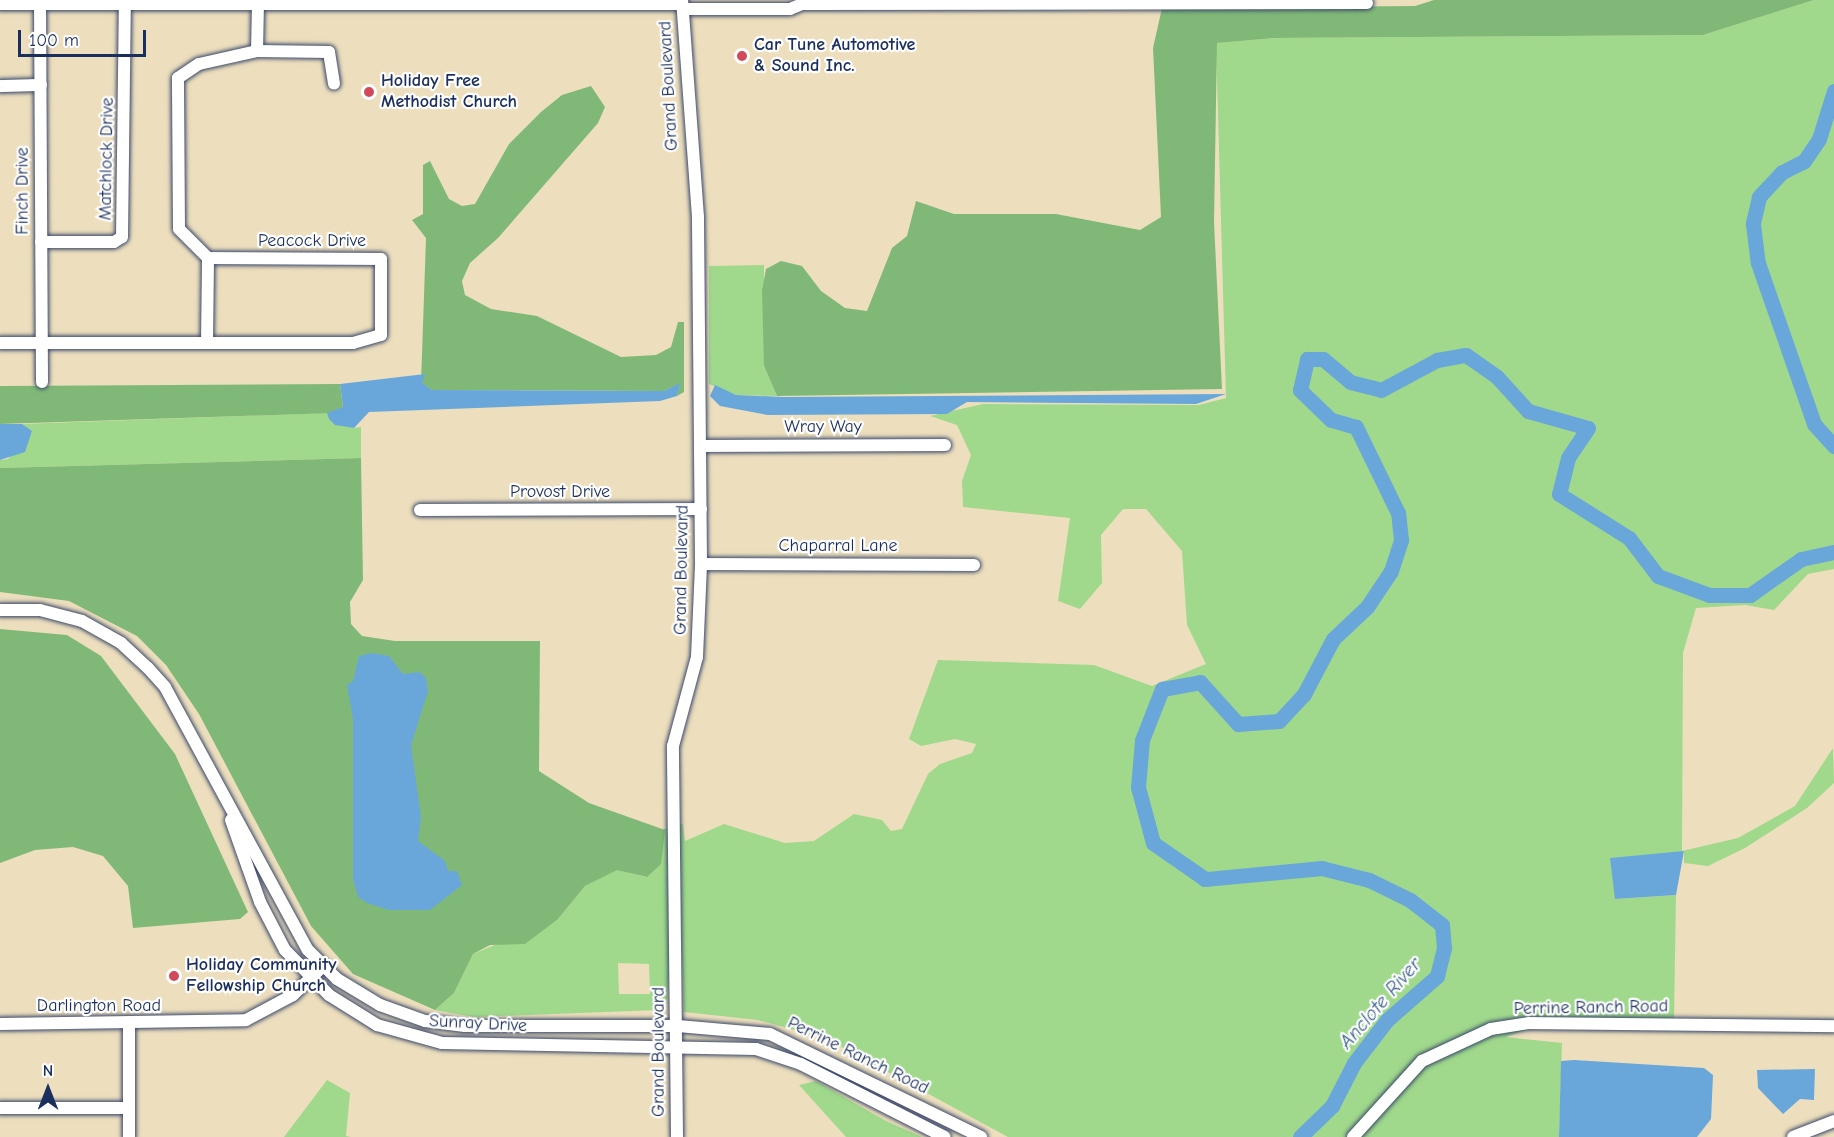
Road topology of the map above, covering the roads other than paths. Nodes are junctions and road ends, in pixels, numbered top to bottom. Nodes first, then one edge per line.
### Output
1 (40, 2) edge
2 (125, 2) edge
3 (484, 2) edge
4 (807, 2) edge
5 (1113, 2) edge
6 (1251, 2) edge
7 (1266, 2) edge
8 (1367, 3) dead end
9 (0, 4) edge
10 (258, 4) junction
11 (683, 4) edge
12 (258, 51) junction
13 (334, 84) dead end
14 (40, 85) junction
15 (0, 86) edge
16 (41, 242) junction
17 (208, 258) junction
18 (0, 343) edge
19 (41, 344) junction
20 (207, 344) junction
21 (42, 382) dead end
22 (945, 445) dead end
23 (700, 446) junction
24 (701, 509) junction
25 (420, 510) dead end
26 (701, 564) junction
27 (974, 565) dead end
28 (0, 610) edge
29 (227, 804) junction
30 (323, 966) junction
31 (311, 979) junction
32 (0, 1024) edge
33 (129, 1024) junction
34 (678, 1026) junction
35 (1834, 1026) edge
36 (678, 1044) junction
37 (0, 1108) edge
38 (129, 1108) junction
39 (1834, 1121) edge
40 (129, 1137) edge
41 (677, 1137) edge
42 (945, 1137) edge
43 (981, 1137) edge
44 (1353, 1137) edge
45 (1793, 1137) edge

1 - 2 street
1 - 9 street
1 - 14 street, Finch Drive
2 - 10 street
2 - 16 street, Matchlock Drive
3 - 10 street
3 - 11 street
4 - 5 street
4 - 11 street
5 - 6 street
6 - 7 street
7 - 8 street
10 - 12 street
11 - 23 street, Grand Boulevard
12 - 13 street
12 - 17 street
14 - 15 street
14 - 16 street, Finch Drive
16 - 19 street, Finch Drive
17 - 20 street
17 - 20 street, Peacock Drive
18 - 19 street, Peacock Drive
19 - 20 street, Peacock Drive
19 - 21 street, Finch Drive
22 - 23 street, Wray Way
23 - 24 street, Grand Boulevard
24 - 25 street, Provost Drive
24 - 26 street, Grand Boulevard
26 - 27 street, Chaparral Lane
26 - 34 street, Grand Boulevard
28 - 29 street, Sunray Drive
29 - 30 street, Sunray Drive
29 - 31 street, Sunray Drive
30 - 31 street, Darlington Road
30 - 34 street, Sunray Drive
31 - 33 street, Darlington Road
31 - 36 street, Sunray Drive
32 - 33 street, Darlington Road
33 - 38 street
34 - 36 street, Grand Boulevard
34 - 43 street, Perrine Ranch Road
35 - 44 street, Perrine Ranch Road
36 - 41 street, Grand Boulevard
36 - 42 street, Perrine Ranch Road
37 - 38 street
38 - 40 street
39 - 45 street

